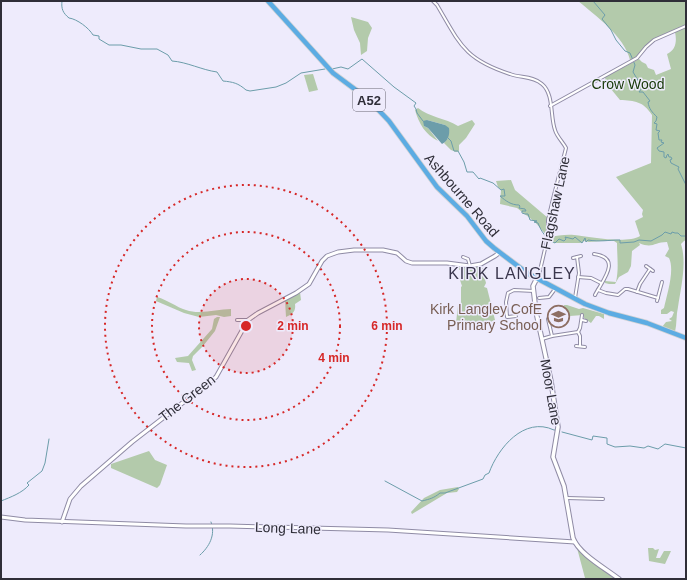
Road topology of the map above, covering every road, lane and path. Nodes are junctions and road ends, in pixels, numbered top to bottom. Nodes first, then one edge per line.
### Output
1 (268, 1) edge
2 (433, 1) edge
3 (686, 26) edge
4 (550, 106) junction
5 (499, 252) junction
6 (594, 254) dead end
7 (470, 256) dead end
8 (581, 256) dead end
9 (463, 257) dead end
10 (577, 257) junction
11 (573, 258) dead end
12 (468, 259) junction
13 (470, 266) junction
14 (646, 266) dead end
15 (650, 269) junction
16 (653, 271) dead end
17 (603, 274) dead end
18 (606, 276) junction
19 (578, 277) junction
20 (537, 279) junction
21 (601, 283) junction
22 (666, 286) dead end
23 (555, 289) junction
24 (598, 290) junction
25 (534, 291) junction
26 (637, 292) junction
27 (595, 295) dead end
28 (539, 298) dead end
29 (575, 299) junction
30 (582, 315) dead end
31 (516, 316) dead end
32 (548, 319) dead end
33 (237, 320) dead end
34 (248, 320) junction
35 (582, 320) junction
36 (586, 321) dead end
37 (578, 332) junction
38 (552, 336) junction
39 (686, 338) edge
40 (542, 339) junction
41 (576, 346) dead end
42 (580, 346) junction
43 (585, 347) dead end
44 (566, 498) junction
45 (603, 499) dead end
46 (1, 517) edge
47 (62, 522) junction
48 (575, 542) junction
49 (618, 579) edge

1 - 5 highway, Ashbourne Road / A52
2 - 4 street, Flagshaw Lane
3 - 4 street
4 - 20 street, Flagshaw Lane
5 - 13 street
5 - 20 highway, Ashbourne Road / A52
6 - 18 street
7 - 12 street
8 - 10 street
9 - 12 street
10 - 11 street
10 - 19 street
12 - 13 street
13 - 34 street, The Green
14 - 15 street
15 - 16 street
15 - 26 street
17 - 18 street
18 - 21 street
19 - 21 street
19 - 29 street
20 - 23 highway, Ashbourne Road / A52
20 - 25 main road, Moor Lane
21 - 24 street
22 - 26 street
23 - 28 street
23 - 29 highway, Ashbourne Road / A52
24 - 26 street
24 - 27 street
25 - 31 street
25 - 40 main road, Moor Lane
29 - 39 highway, Ashbourne Road / A52
30 - 35 street
32 - 38 street
33 - 34 street
34 - 47 street, The Green
35 - 36 street
35 - 37 street
37 - 38 street
37 - 42 street
38 - 40 street
40 - 44 main road, Moor Lane
41 - 42 street
42 - 43 street
44 - 45 street
44 - 48 main road, Moor Lane
46 - 47 street, Long Lane
47 - 48 street, Long Lane
48 - 49 main road

